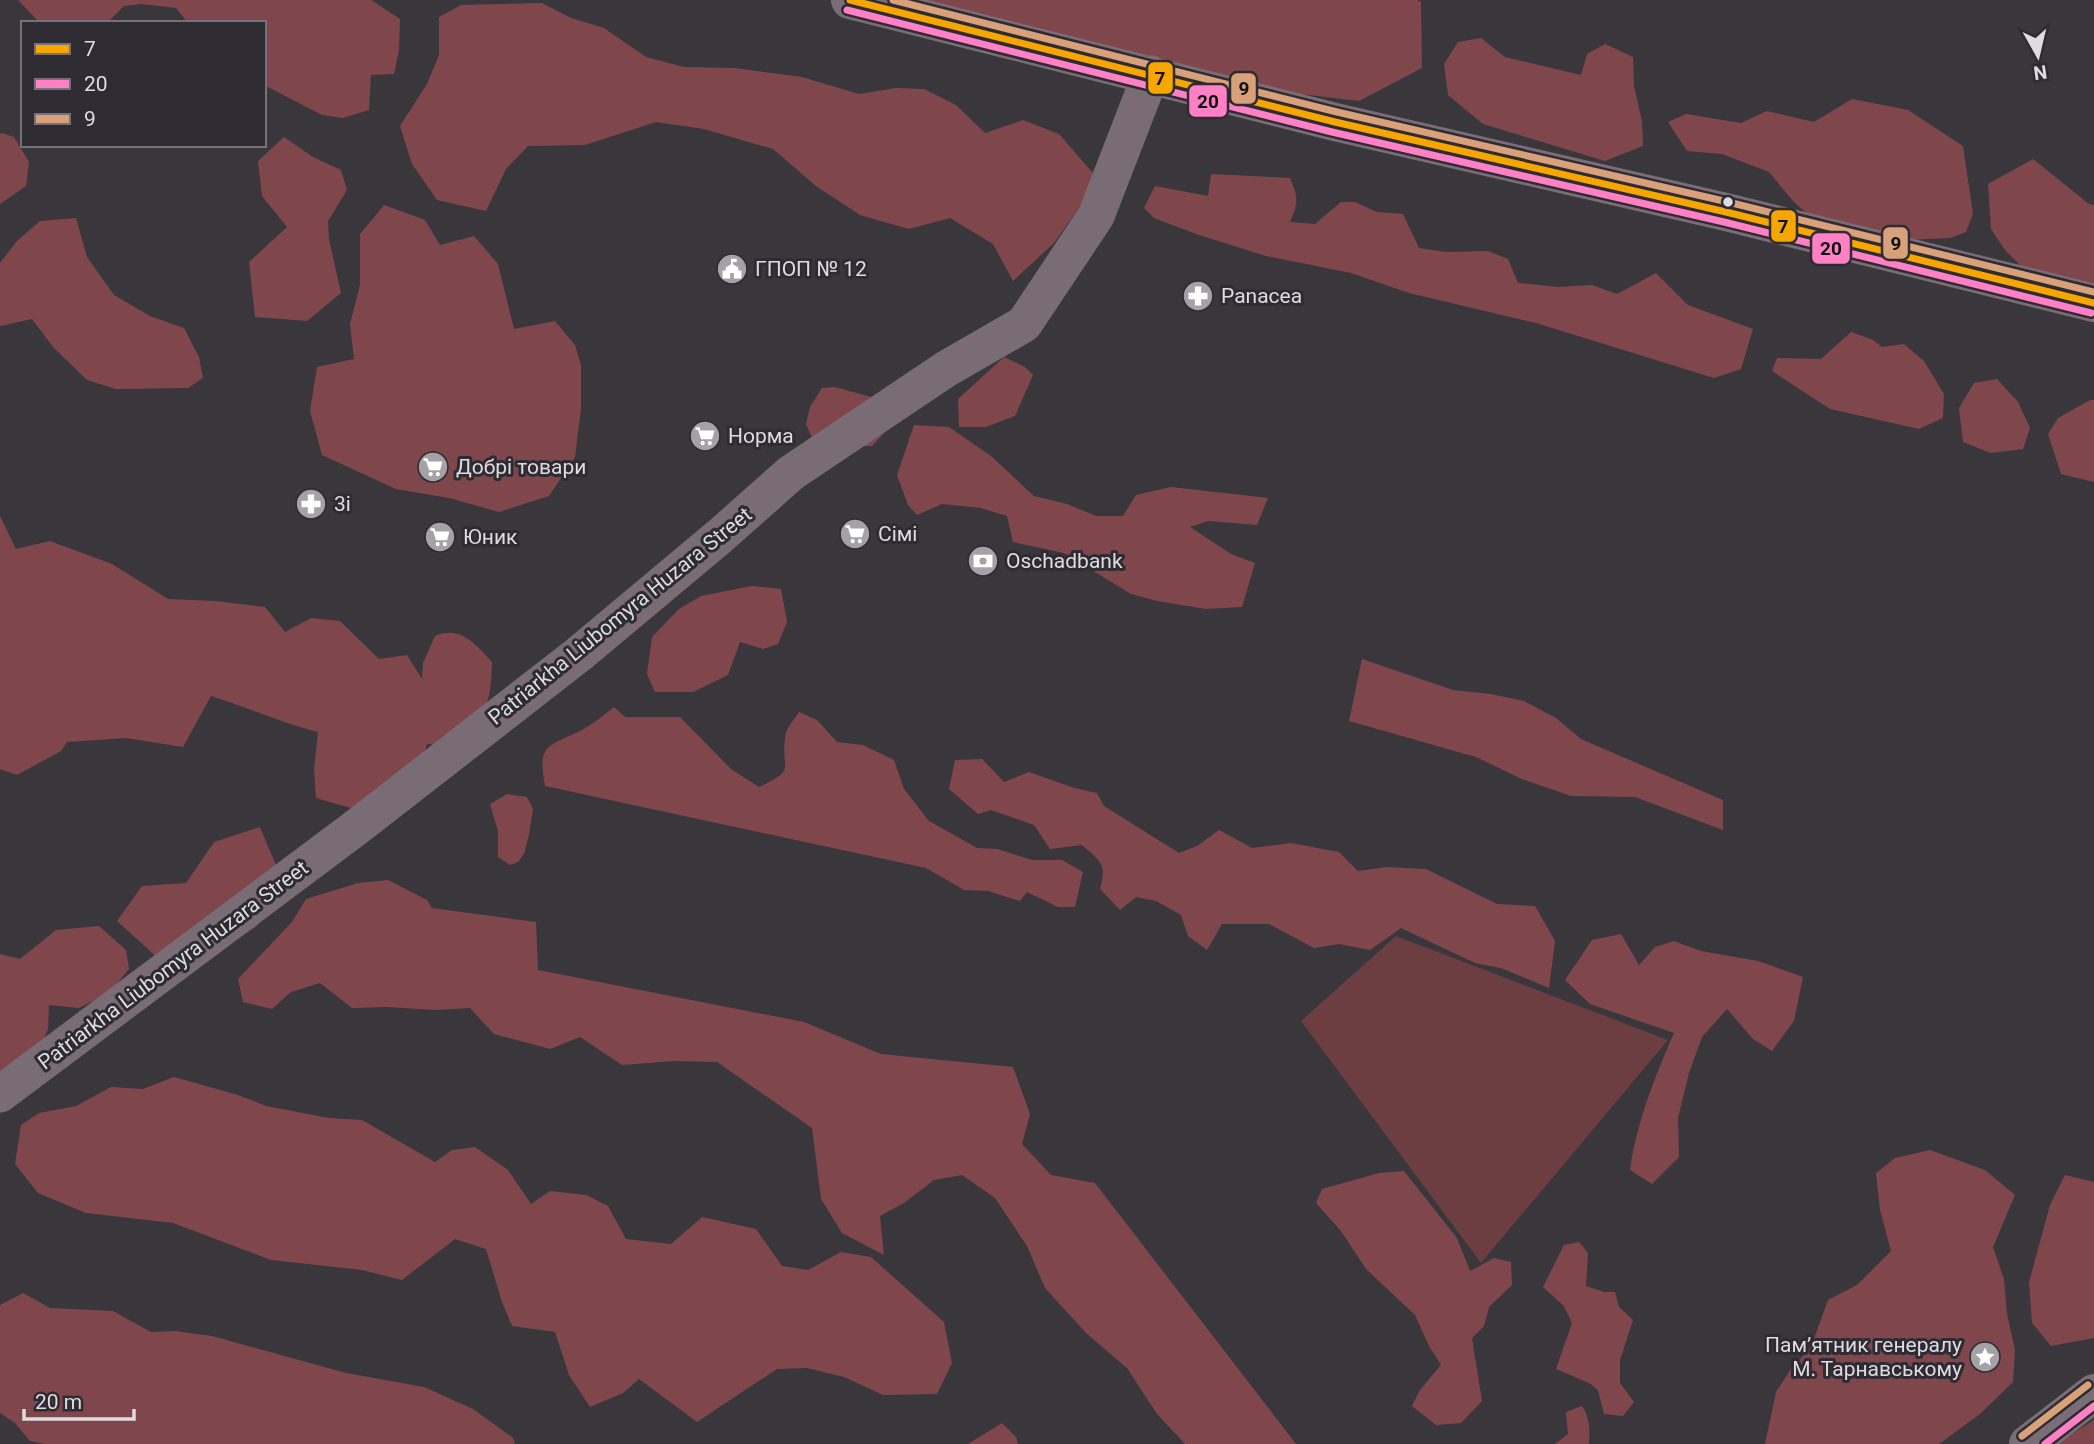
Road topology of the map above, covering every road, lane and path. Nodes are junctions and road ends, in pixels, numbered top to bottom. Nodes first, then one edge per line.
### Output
1 (850, 0) edge
2 (1151, 74) junction
3 (2094, 303) edge
4 (0, 1094) edge
5 (2094, 1393) edge
6 (2028, 1444) edge

1 - 2 main road
2 - 3 main road
2 - 4 street, Patriarkha Liubomyra Huzara Street
5 - 6 main road

